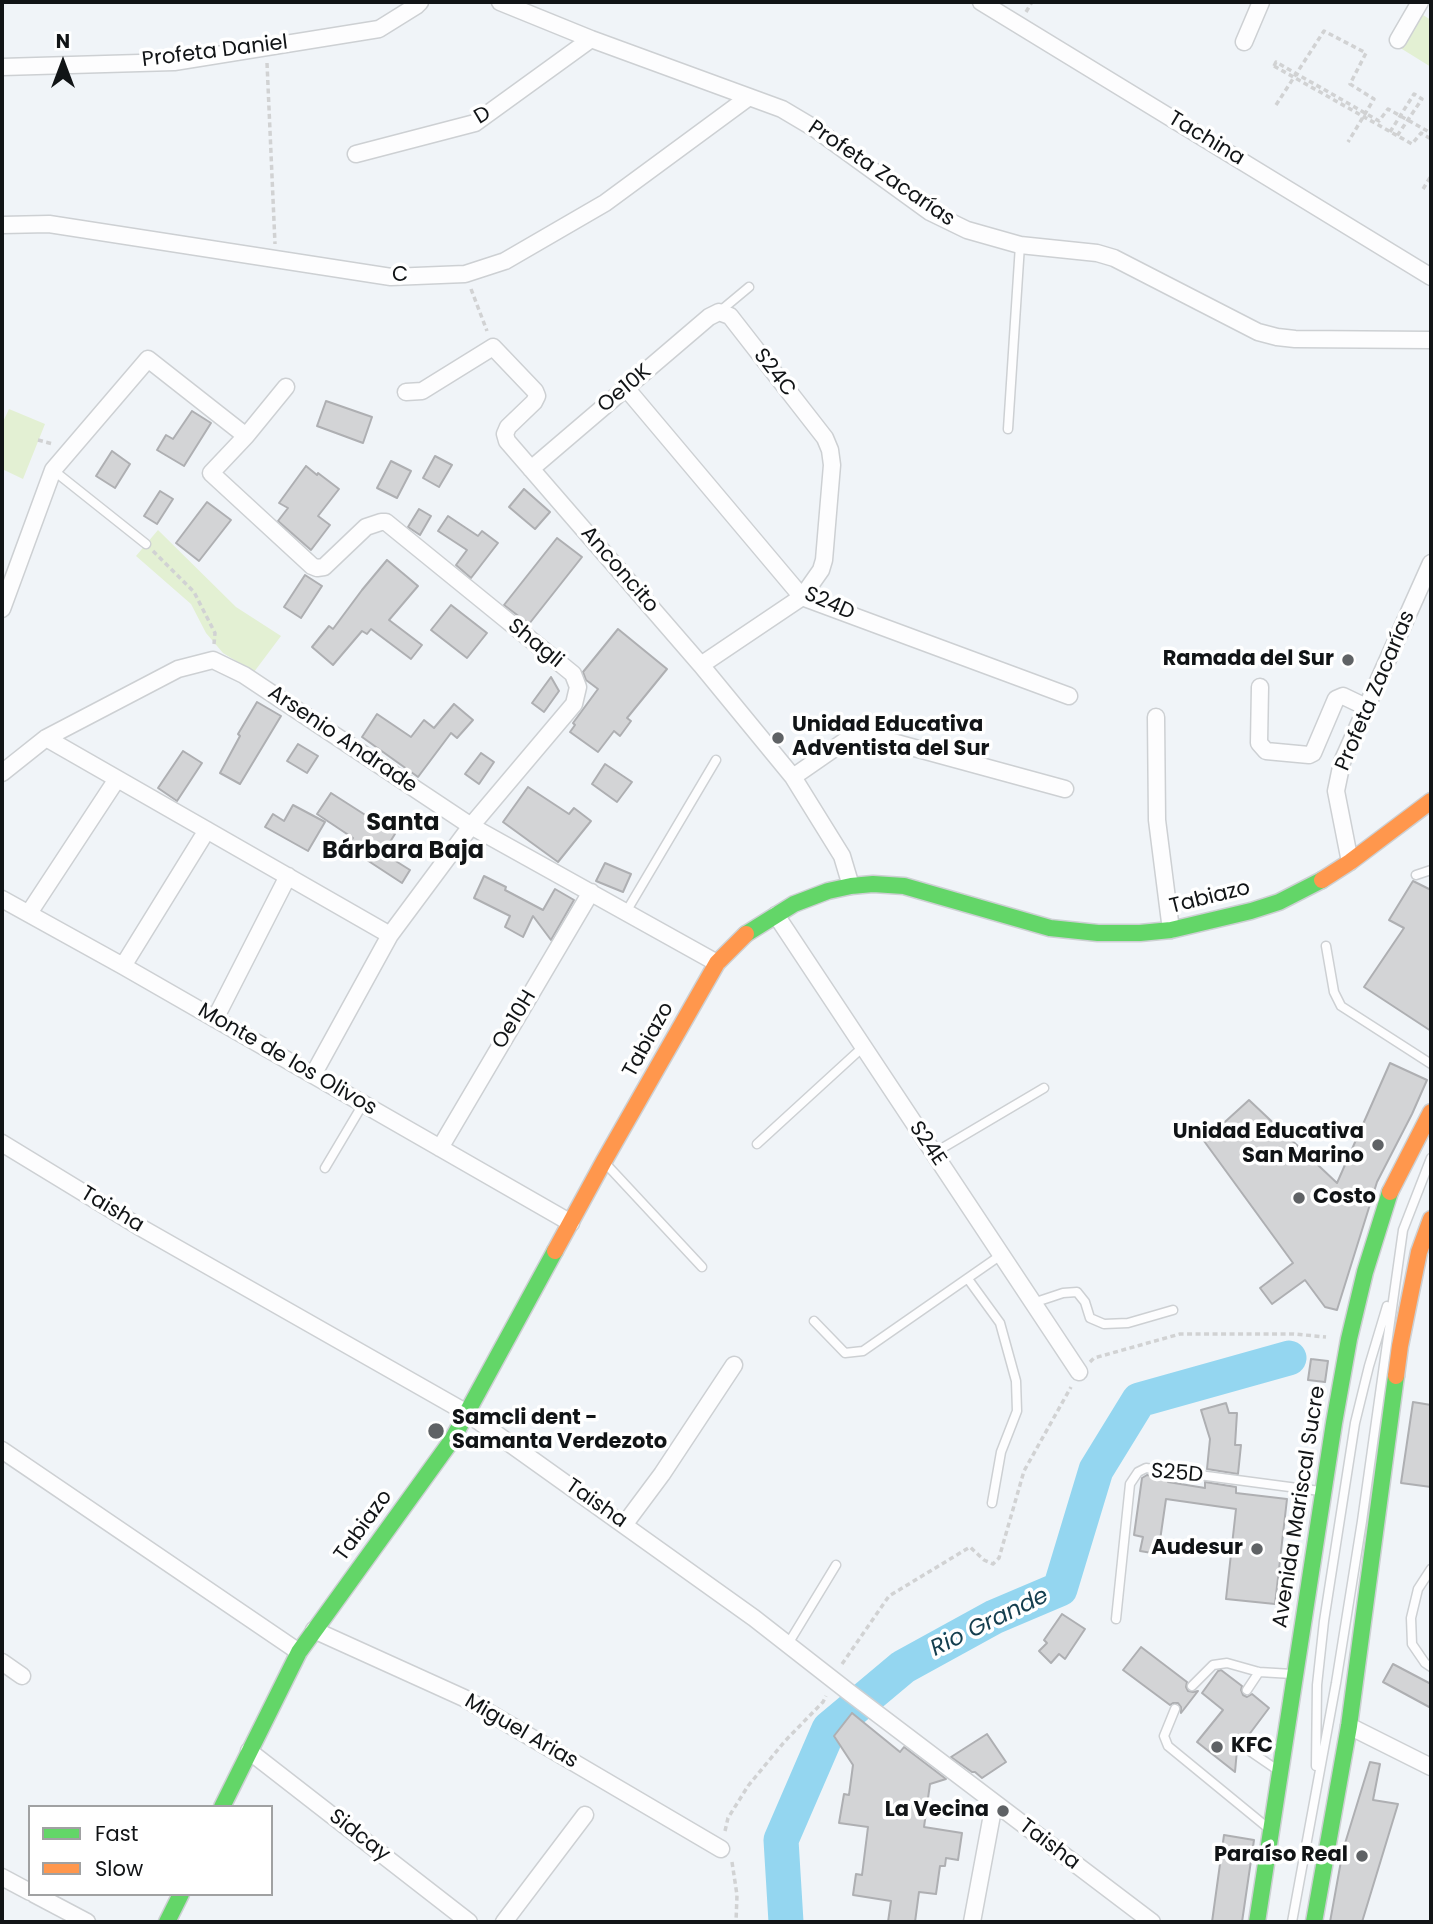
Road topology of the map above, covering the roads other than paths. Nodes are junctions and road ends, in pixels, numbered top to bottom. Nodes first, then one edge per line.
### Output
1 (420, 2) edge
2 (500, 2) edge
3 (981, 2) edge
4 (1261, 2) edge
5 (1420, 2) edge
6 (591, 39) junction
7 (1398, 40) dead end
8 (1244, 42) dead end
9 (2, 67) edge
10 (749, 97) junction
11 (356, 154) dead end
12 (2, 225) edge
13 (1020, 245) junction
14 (1431, 277) edge
15 (749, 287) dead end
16 (719, 312) junction
17 (1431, 340) edge
18 (286, 387) dead end
19 (626, 388) junction
20 (406, 392) dead end
21 (1008, 429) dead end
22 (246, 436) junction
23 (531, 469) junction
24 (53, 471) junction
25 (146, 544) road end
26 (1431, 563) edge
27 (802, 597) junction
28 (2, 609) edge
29 (701, 665) junction
30 (1260, 687) dead end
31 (1069, 696) dead end
32 (1366, 707) junction
33 (1156, 716) dead end
34 (46, 738) junction
35 (716, 760) dead end
36 (2, 773) edge
37 (793, 777) junction
38 (117, 779) junction
39 (1065, 789) dead end
40 (1431, 801) edge
41 (471, 826) junction
42 (207, 830) junction
43 (1350, 862) junction
44 (1431, 870) edge
45 (1416, 875) dead end
46 (288, 876) junction
47 (851, 886) junction
48 (591, 892) junction
49 (2, 899) edge
50 (626, 912) junction
51 (29, 913) junction
52 (776, 915) junction
53 (1171, 930) junction
54 (390, 935) junction
55 (1326, 946) dead end
56 (716, 962) junction
57 (123, 966) junction
58 (215, 1019) junction
59 (863, 1047) junction
60 (1431, 1064) edge
61 (313, 1075) junction
62 (1044, 1088) dead end
63 (363, 1104) junction
64 (1431, 1112) edge
65 (2, 1143) edge
66 (757, 1144) dead end
67 (440, 1148) junction
68 (934, 1153) junction
69 (1431, 1158) edge
70 (604, 1161) junction
71 (325, 1168) dead end
72 (1431, 1219) edge
73 (571, 1223) junction
74 (1001, 1255) junction
75 (702, 1267) dead end
76 (968, 1279) junction
77 (1395, 1281) junction
78 (1033, 1303) junction
79 (1173, 1310) dead end
80 (814, 1321) dead end
81 (734, 1365) dead end
82 (1079, 1373) road end
83 (467, 1413) junction
84 (2, 1450) edge
85 (1323, 1491) junction
86 (992, 1503) dead end
87 (624, 1525) junction
88 (836, 1565) dead end
89 (1431, 1569) edge
90 (1116, 1619) dead end
91 (314, 1630) junction
92 (788, 1644) junction
93 (299, 1652) junction
94 (2, 1662) edge
95 (1431, 1667) edge
96 (1259, 1672) junction
97 (1295, 1674) junction
98 (22, 1676) dead end
99 (1192, 1686) dead end
100 (1247, 1689) dead end
101 (1175, 1710) dead end
102 (1349, 1726) junction
103 (1241, 1745) dead end
104 (249, 1751) junction
105 (1431, 1767) edge
106 (1280, 1772) junction
107 (1316, 1786) junction
108 (994, 1804) junction
109 (223, 1805) edge
110 (585, 1815) dead end
111 (1271, 1832) junction
112 (721, 1849) road end
113 (2, 1877) edge
114 (28, 1891) edge
115 (38, 1896) edge
116 (180, 1896) edge
117 (87, 1922) edge
118 (167, 1922) edge
119 (469, 1922) edge
120 (504, 1922) edge
121 (972, 1922) edge
122 (1152, 1922) edge
123 (1257, 1922) edge
124 (1292, 1922) edge
125 (1314, 1922) edge

1 - 9 street, Profeta Daniel
2 - 6 street, Profeta Zacarías
3 - 14 street, Tachina
4 - 8 street
5 - 7 street
6 - 10 street, Profeta Zacarías
6 - 11 street, D
10 - 12 street, C
10 - 13 street, Profeta Zacarías
13 - 17 street, Profeta Zacarías
13 - 21 lane
15 - 16 lane
16 - 19 street, Oe10K
16 - 27 street, S24C
18 - 22 street, Shagli
19 - 23 street, Oe10K
19 - 27 street, S24D
20 - 23 street, Anconcito
22 - 24 street
22 - 41 street, Shagli
23 - 29 street, Anconcito
24 - 25 lane
24 - 28 street
26 - 32 street, Profeta Zacarías
27 - 29 street
27 - 31 street, S24D
29 - 37 street, Anconcito
30 - 32 street
32 - 43 street, Profeta Zacarías
33 - 53 street
34 - 36 street
34 - 38 street
34 - 41 street, Arsenio Andrade
35 - 50 lane
37 - 39 street
37 - 47 street, Anconcito
38 - 42 street
38 - 51 street
40 - 43 street, Tabiazo
41 - 48 street, Arsenio Andrade
41 - 54 street, Shagli
42 - 46 street
42 - 57 street
43 - 53 street, Tabiazo
44 - 45 lane
46 - 54 street
46 - 58 street
47 - 52 street, Tabiazo
47 - 53 street, Tabiazo
48 - 50 street, Arsenio Andrade
48 - 67 street, Oe10H
49 - 51 street, Monte de los Olivos
50 - 56 street, Arsenio Andrade
51 - 57 street, Monte de los Olivos
52 - 56 street, Tabiazo
52 - 59 street, S24E
54 - 61 street, Shagli
55 - 60 lane
56 - 70 street, Tabiazo
57 - 58 street, Monte de los Olivos
58 - 61 street, Monte de los Olivos
59 - 66 lane
59 - 68 street, S24E
61 - 63 street, Monte de los Olivos
62 - 68 lane
63 - 67 street, Monte de los Olivos
63 - 71 lane
64 - 85 street, Avenida Mariscal Sucre
65 - 83 street, Taisha
67 - 73 street, Monte de los Olivos
68 - 74 street, S24E
69 - 77 lane
70 - 73 street, Tabiazo
70 - 75 lane
72 - 102 street
73 - 83 street, Tabiazo
74 - 76 lane
74 - 78 street, S24E
76 - 80 lane
76 - 86 lane
77 - 107 lane
77 - 107 lane
78 - 79 lane
78 - 82 street, S24E
81 - 87 street
83 - 87 street, Taisha
83 - 91 street, Tabiazo
84 - 93 street
85 - 90 lane, S25D
85 - 97 street, Avenida Mariscal Sucre
87 - 92 street, Taisha
88 - 92 lane
89 - 95 lane
91 - 93 street, Tabiazo
91 - 112 street, Miguel Arias
92 - 108 street, Taisha
93 - 104 street, Tabiazo
94 - 98 street
96 - 97 lane
96 - 99 lane
96 - 100 lane
97 - 106 street, Avenida Mariscal Sucre
101 - 111 lane
102 - 105 street
102 - 125 street
103 - 106 lane
104 - 109 street, Tabiazo
104 - 119 street, Sidcay
106 - 111 street, Avenida Mariscal Sucre
107 - 124 lane
108 - 121 street
108 - 122 street, Taisha
110 - 120 street
111 - 123 street, Avenida Mariscal Sucre
113 - 114 street
115 - 117 street
116 - 118 street

